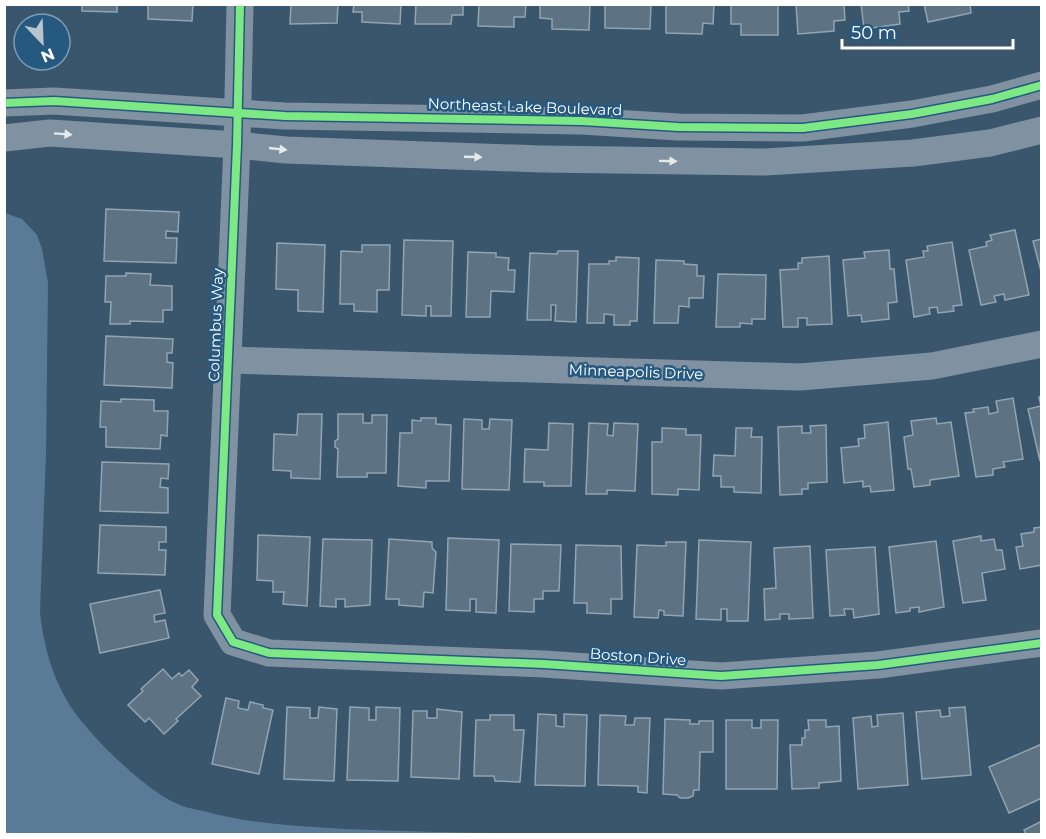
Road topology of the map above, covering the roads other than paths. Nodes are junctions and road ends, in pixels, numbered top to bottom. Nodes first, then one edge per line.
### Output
1 (240, 4) edge
2 (1041, 85) edge
3 (4, 103) edge
4 (237, 114) junction
5 (1041, 130) edge
6 (4, 138) edge
7 (237, 145) junction
8 (1041, 344) edge
9 (228, 360) junction
10 (233, 642) joint
11 (1041, 643) edge

1 - 4 street, Columbus Way
2 - 4 street, Northeast Lake Boulevard
3 - 4 street, Northeast Lake Boulevard
4 - 7 street, Columbus Way
7 -> 5 street
6 -> 7 street
7 - 9 street, Columbus Way
8 - 9 street, Minneapolis Drive
9 - 10 street, Columbus Way
10 - 11 street, Boston Drive

